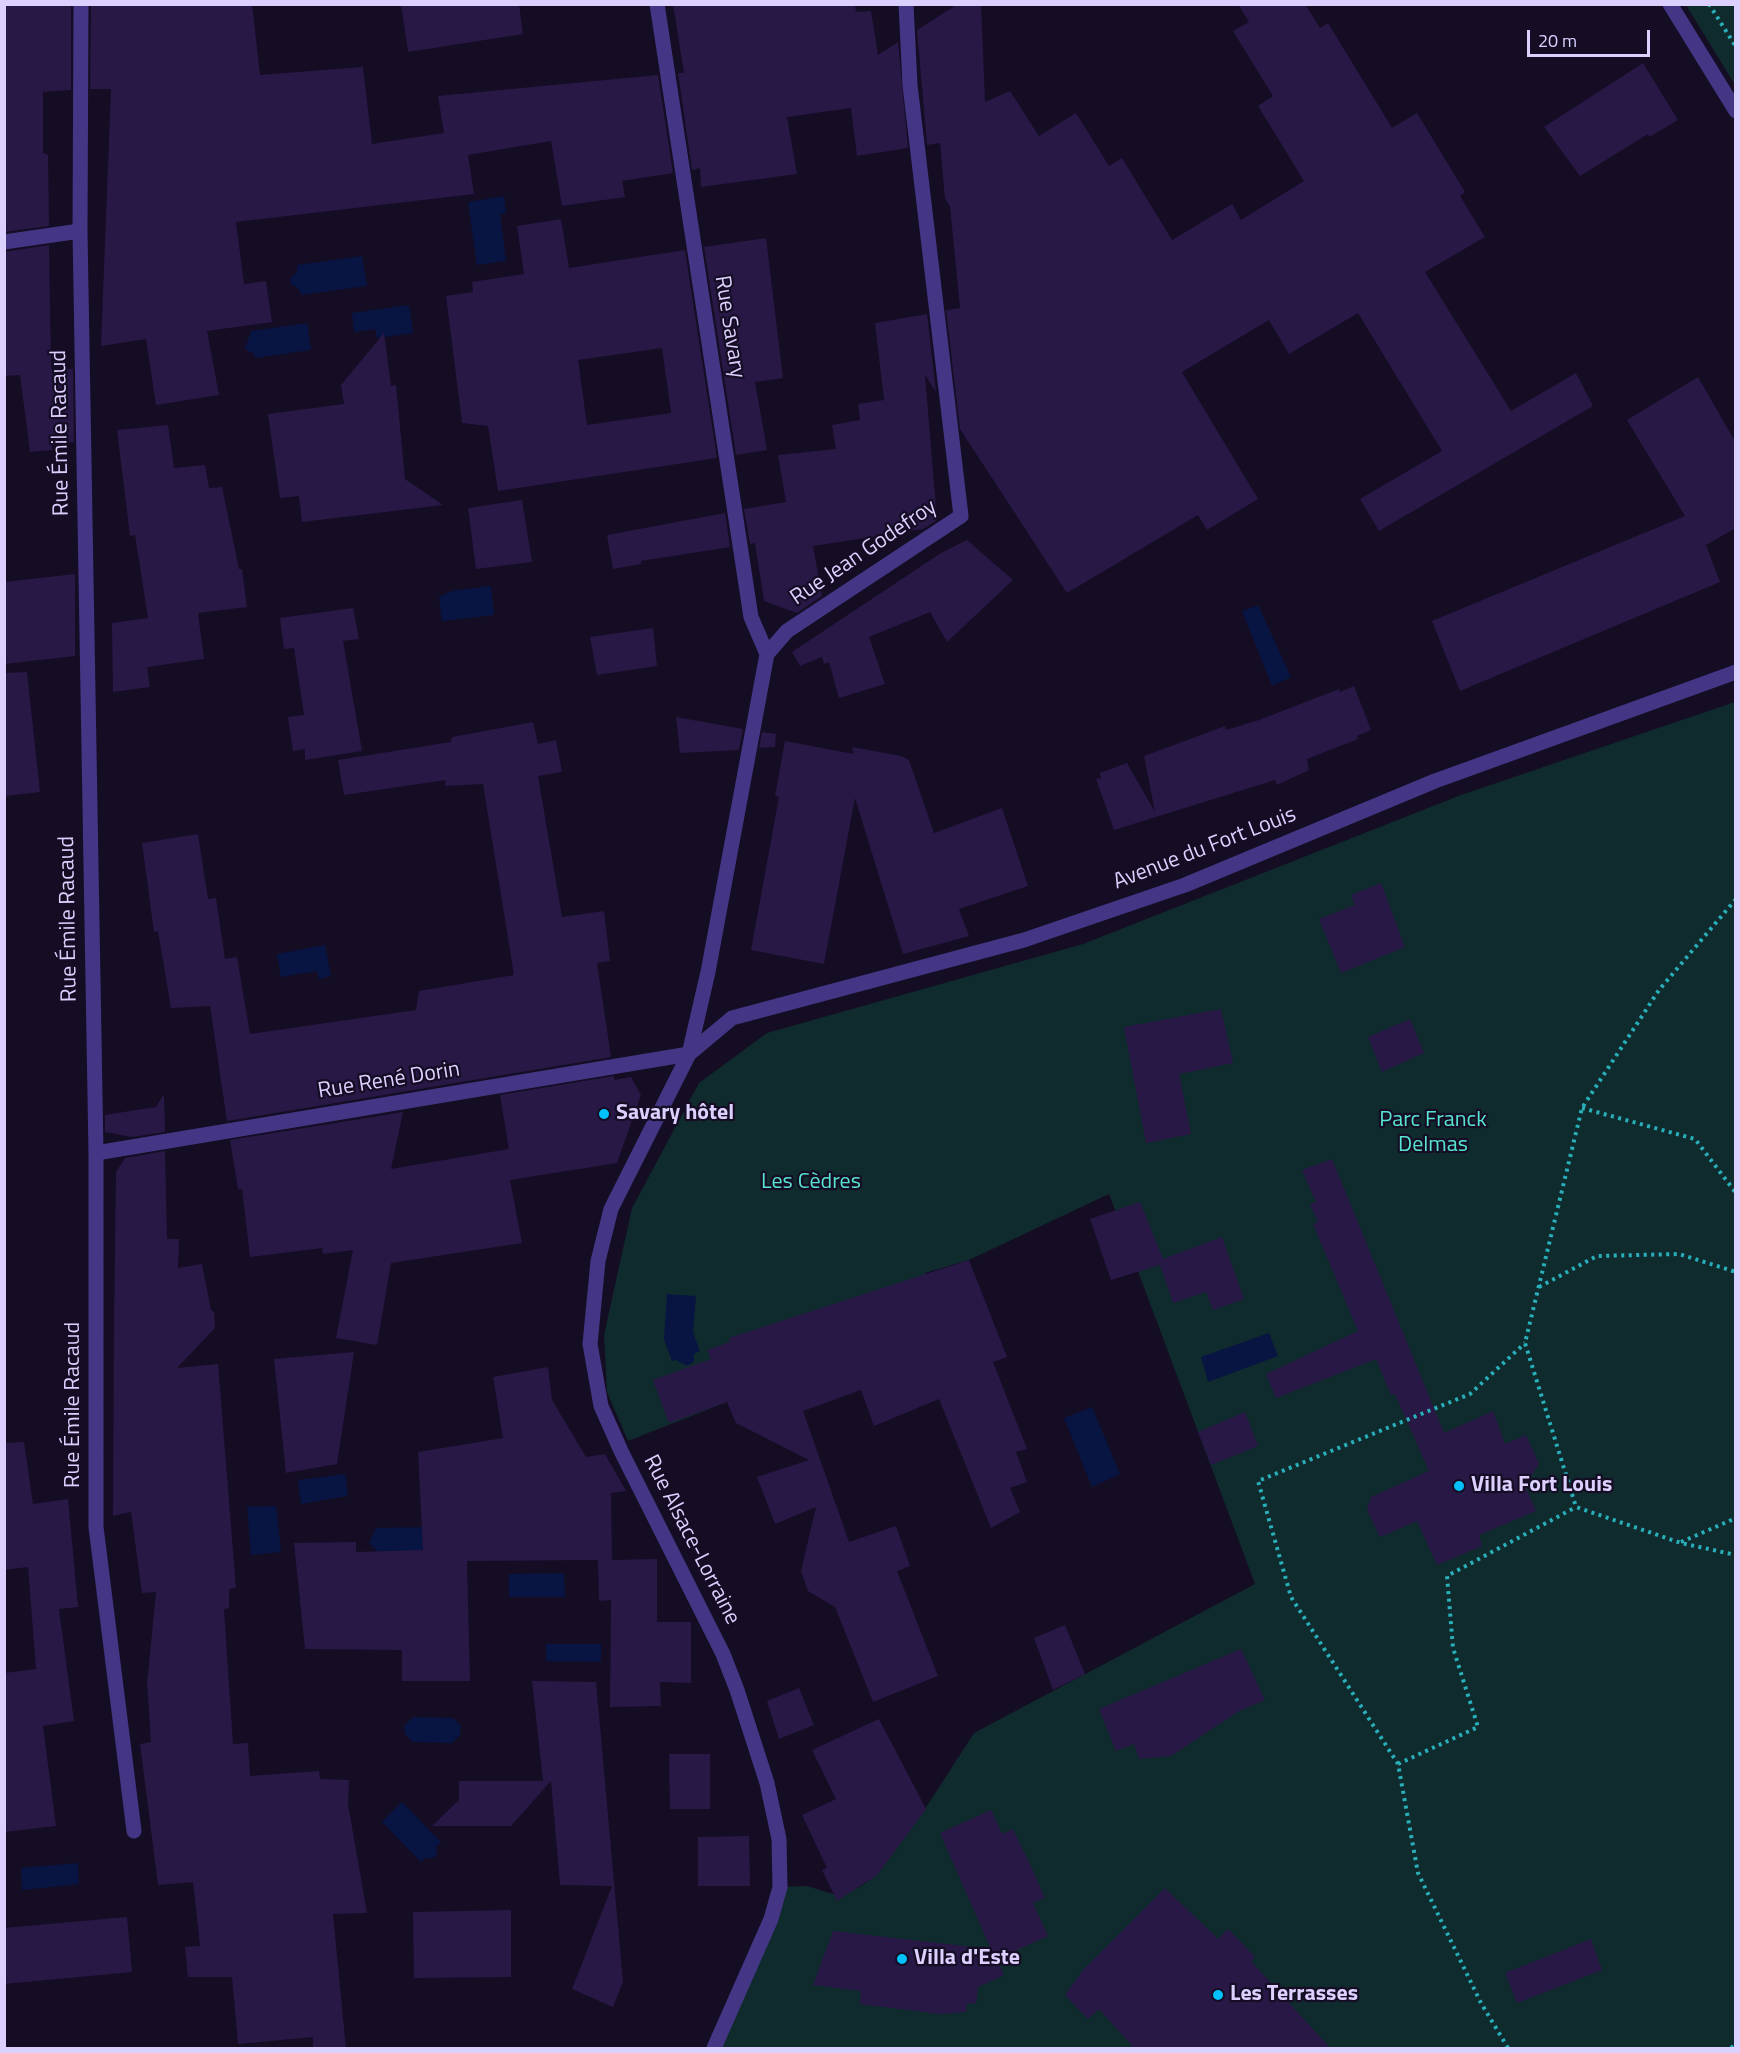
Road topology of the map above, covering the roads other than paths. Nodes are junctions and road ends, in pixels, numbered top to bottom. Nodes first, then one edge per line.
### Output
1 (81, 4) edge
2 (657, 4) edge
3 (906, 4) edge
4 (1670, 4) edge
5 (1736, 111) edge
6 (80, 231) junction
7 (4, 242) edge
8 (767, 654) junction
9 (1736, 672) edge
10 (689, 1054) junction
11 (96, 1153) junction
12 (134, 1831) dead end
13 (714, 2049) edge

1 - 6 street, Rue Émile Racaud
2 - 8 street, Rue Savary
3 - 8 street, Rue Jean Godefroy
4 - 5 street
6 - 7 street
6 - 11 street, Rue Émile Racaud
8 - 10 street
9 - 10 street, Avenue du Fort Louis
10 - 11 street, Rue René Dorin
10 - 13 street, Rue Alsace-Lorraine
11 - 12 street, Rue Émile Racaud

